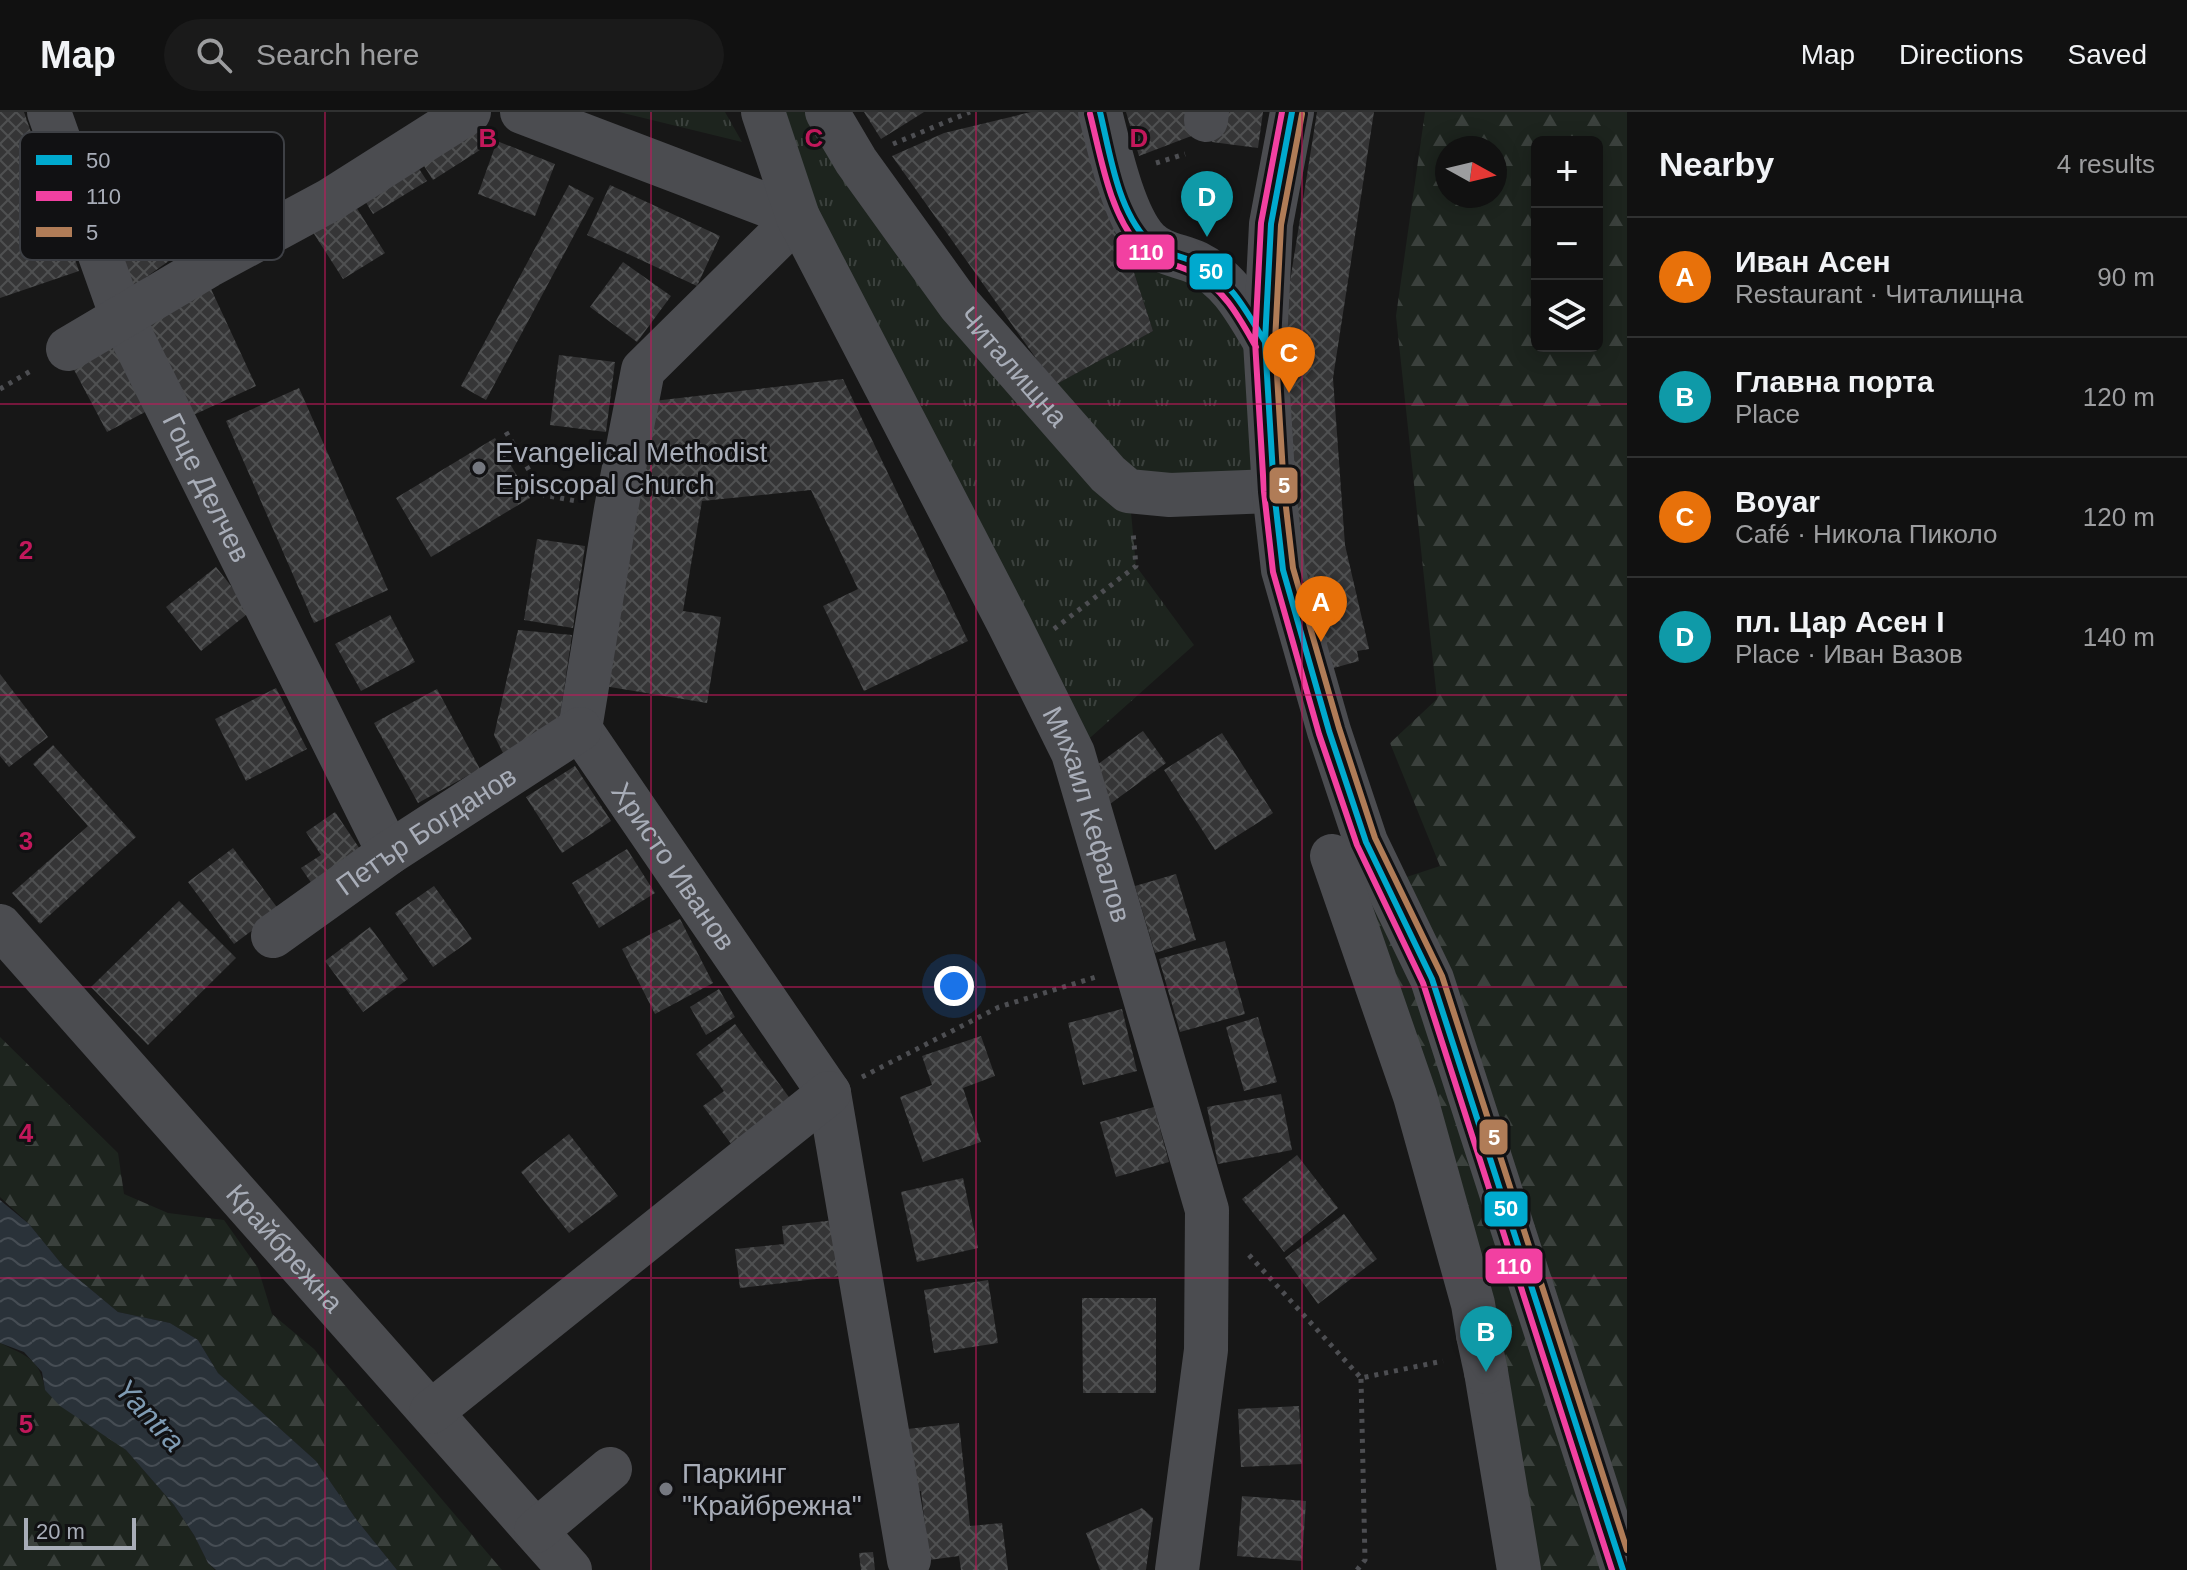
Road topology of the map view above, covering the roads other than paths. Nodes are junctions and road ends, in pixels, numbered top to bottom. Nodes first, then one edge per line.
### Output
1 (49, 112) edge
2 (469, 112) edge
3 (522, 112) edge
4 (763, 112) edge
5 (827, 112) edge
6 (1100, 112) edge
7 (1292, 112) edge
8 (56, 132) edge
9 (798, 217) junction
10 (1271, 224) junction
11 (284, 225) edge
12 (102, 260) edge
13 (219, 260) edge
14 (1194, 261) junction
15 (122, 317) junction
16 (1265, 342) junction
17 (68, 349) dead end
18 (1274, 491) junction
19 (580, 729) junction
20 (389, 853) junction
21 (1332, 856) dead end
22 (0, 926) edge
23 (273, 936) dead end
24 (829, 1093) junction
25 (431, 1412) junction
26 (610, 1469) dead end
27 (536, 1531) junction
28 (909, 1560) dead end
29 (570, 1570) edge
30 (1177, 1570) edge
31 (1519, 1570) edge
32 (1623, 1570) edge

1 - 8 street, Гоце Делчев
2 - 11 street
3 - 9 street
4 - 9 street, Михаил Кефалов
5 - 18 street, Читалищна
6 - 14 street
7 - 10 street
9 - 19 street
9 - 30 street, Михаил Кефалов
10 - 14 street
10 - 16 street
12 - 15 street, Гоце Делчев
13 - 15 street
14 - 16 street
15 - 17 street
15 - 20 street, Гоце Делчев
16 - 18 street
18 - 32 street
19 - 20 street, Петър Богданов
19 - 24 street, Христо Иванов
20 - 23 street, Петър Богданов
21 - 31 street
22 - 25 street, Крайбрежна
24 - 25 street
24 - 28 street, Христо Иванов
25 - 27 street, Крайбрежна
26 - 27 street
27 - 29 street, Крайбрежна

